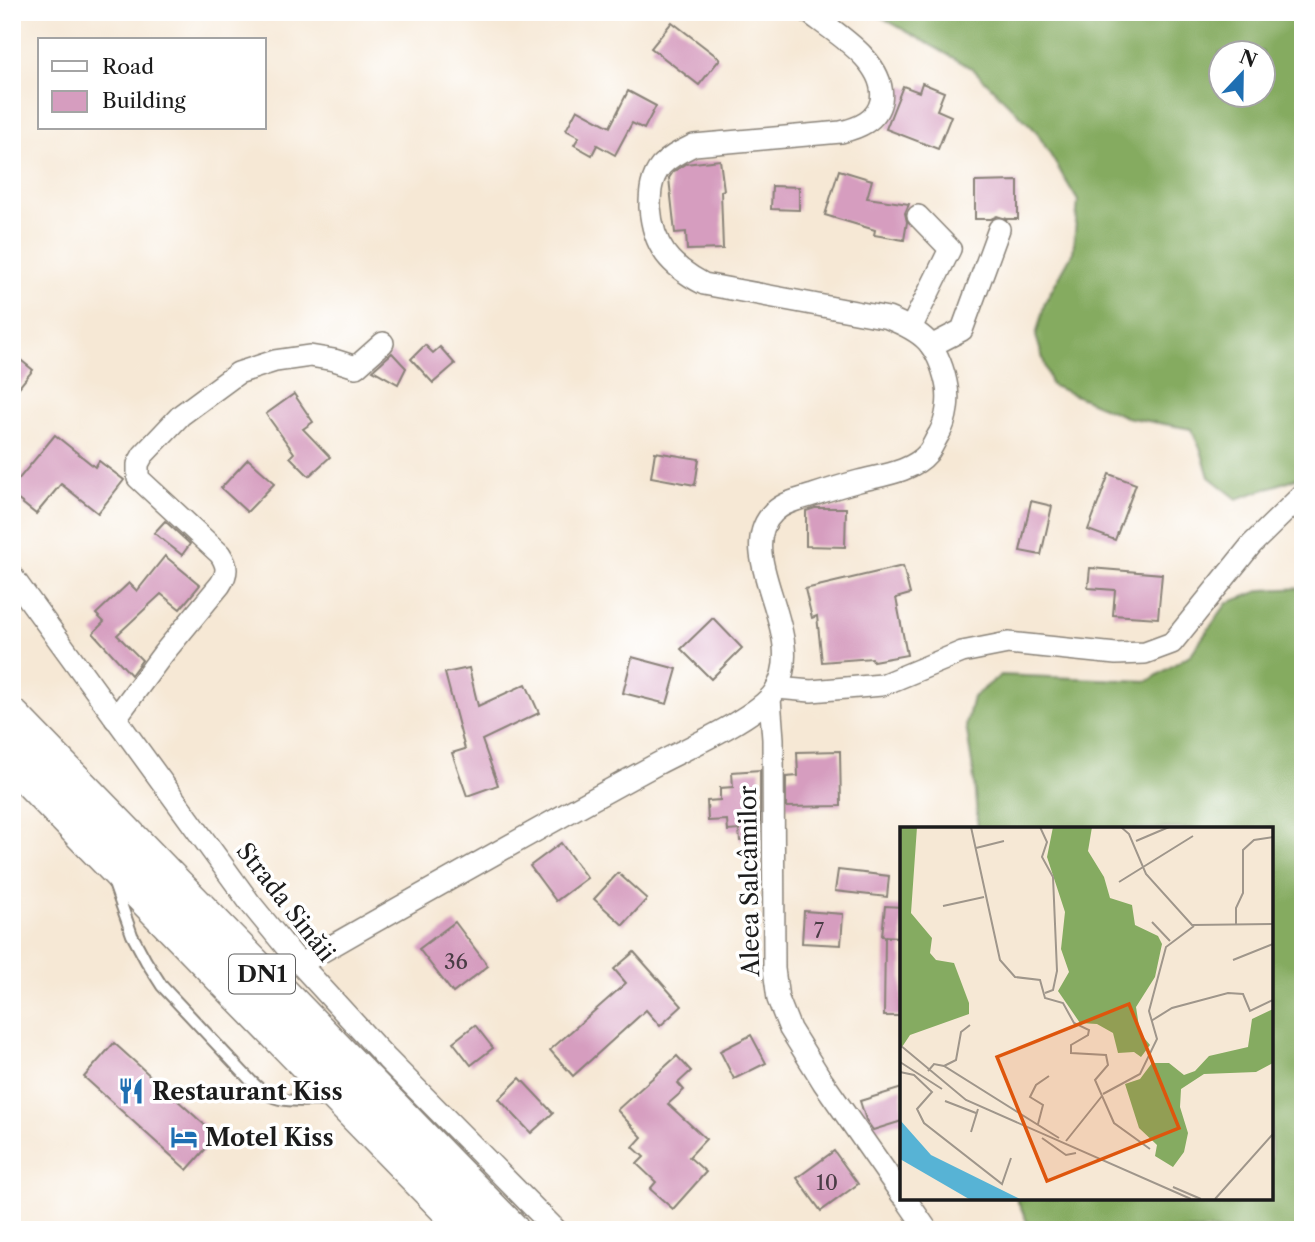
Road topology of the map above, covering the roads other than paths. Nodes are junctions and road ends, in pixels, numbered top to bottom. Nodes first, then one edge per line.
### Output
1 (808, 12) edge
2 (918, 216) dead end
3 (999, 229) dead end
4 (911, 328) junction
5 (383, 343) dead end
6 (931, 346) junction
7 (1303, 494) edge
8 (12, 576) edge
9 (774, 693) junction
10 (12, 718) edge
11 (115, 719) junction
12 (12, 760) edge
13 (103, 853) junction
14 (300, 964) junction
15 (346, 1102) junction
16 (900, 1192) edge
17 (906, 1200) edge
18 (470, 1230) edge
19 (510, 1230) edge
20 (556, 1230) edge
21 (927, 1230) edge

1 - 4 street
2 - 4 street
3 - 6 street
4 - 6 street
5 - 11 street
6 - 9 street, Aleea Salcâmilor
7 - 9 street
8 - 11 street, Strada Sinăii
9 - 14 street
9 - 16 street, Aleea Salcâmilor
10 - 19 highway, DN1
11 - 14 street, Strada Sinăii
12 - 13 highway, DN1
13 - 15 highway, DN1
13 - 15 lane
14 - 20 street, Strada Sinăii
15 - 18 highway, DN1
17 - 21 street, Aleea Salcâmilor

